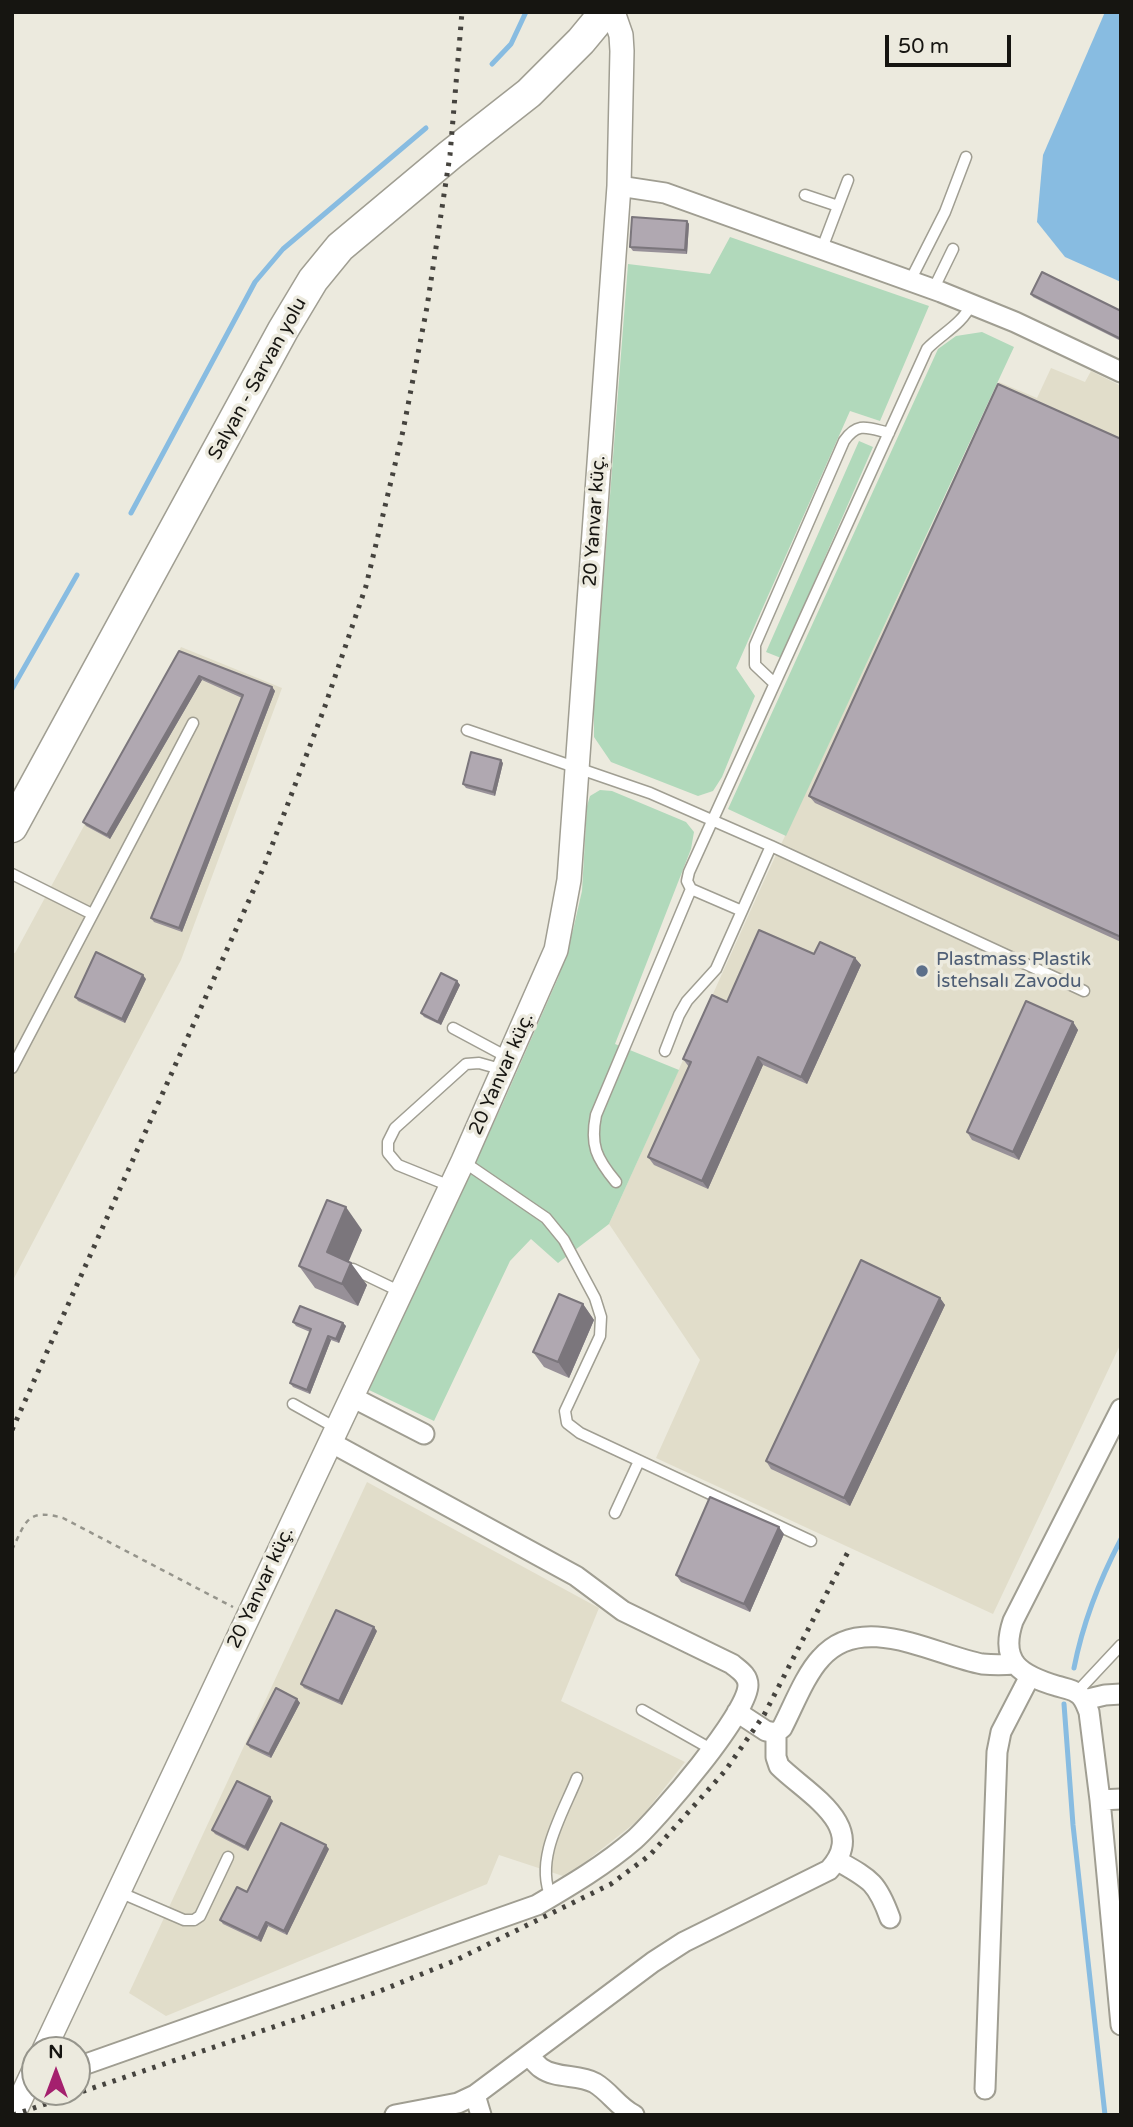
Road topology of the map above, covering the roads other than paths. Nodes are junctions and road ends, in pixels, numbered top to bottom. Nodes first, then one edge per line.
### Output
1 (605, 12) edge
2 (614, 12) edge
3 (966, 157) dead end
4 (848, 180) dead end
5 (619, 186) junction
6 (805, 195) dead end
7 (838, 206) junction
8 (953, 249) dead end
9 (821, 251) junction
10 (909, 282) junction
11 (933, 290) junction
12 (971, 304) junction
13 (1121, 372) edge
14 (889, 433) junction
15 (774, 683) junction
16 (193, 723) dead end
17 (467, 730) dead end
18 (577, 767) junction
19 (712, 819) junction
20 (12, 827) edge
21 (771, 846) junction
22 (12, 874) edge
23 (691, 889) junction
24 (742, 911) junction
25 (92, 914) junction
26 (1084, 991) dead end
27 (453, 1028) dead end
28 (665, 1051) dead end
29 (507, 1064) junction
30 (12, 1068) edge
31 (463, 1161) junction
32 (616, 1182) dead end
33 (452, 1186) junction
34 (353, 1269) dead end
35 (402, 1292) junction
36 (352, 1397) junction
37 (293, 1404) dead end
38 (1121, 1409) edge
39 (424, 1433) dead end
40 (333, 1435) junction
41 (639, 1461) junction
42 (615, 1514) dead end
43 (811, 1541) dead end
44 (1121, 1645) edge
45 (1014, 1664) junction
46 (1030, 1676) junction
47 (1121, 1694) edge
48 (1081, 1696) junction
49 (642, 1710) dead end
50 (737, 1712) junction
51 (775, 1733) junction
52 (711, 1749) junction
53 (578, 1778) dead end
54 (1100, 1800) junction
55 (1121, 1800) edge
56 (228, 1857) dead end
57 (838, 1861) junction
58 (118, 1892) junction
59 (551, 1897) junction
60 (890, 1918) dead end
61 (1118, 1980) edge
62 (1121, 2025) edge
63 (51, 2036) edge
64 (529, 2056) junction
65 (91, 2062) edge
66 (985, 2089) dead end
67 (475, 2095) junction
68 (21, 2098) edge
69 (13, 2115) edge
70 (396, 2115) edge
71 (481, 2115) edge
72 (634, 2115) edge

1 - 20 main road, Salyan - Sarvan yolu
2 - 5 street, 20 Yanvar küç.
3 - 10 lane
4 - 7 lane
5 - 9 street
5 - 18 street, 20 Yanvar küç.
6 - 7 lane
7 - 9 lane
8 - 11 lane
9 - 10 street
10 - 11 street
11 - 12 street
12 - 13 street
12 - 14 lane
14 - 15 lane
14 - 15 lane
15 - 19 lane
16 - 25 lane
17 - 18 lane
18 - 19 lane
18 - 29 street, 20 Yanvar küç.
19 - 21 lane
19 - 23 lane
21 - 24 lane
21 - 26 lane
22 - 25 lane
23 - 24 lane
23 - 32 lane
24 - 28 lane
25 - 30 lane
27 - 29 lane
29 - 31 street, 20 Yanvar küç.
29 - 33 lane
31 - 33 street, 20 Yanvar küç.
31 - 41 lane
33 - 35 street, 20 Yanvar küç.
34 - 35 lane
35 - 36 street, 20 Yanvar küç.
36 - 39 street
36 - 40 street, 20 Yanvar küç.
37 - 40 lane
38 - 45 street
40 - 50 street
40 - 58 street, 20 Yanvar küç.
41 - 42 lane
41 - 43 lane
44 - 48 lane
45 - 46 street
45 - 51 street
46 - 48 street
46 - 66 street
47 - 48 street
48 - 54 street
49 - 52 lane
50 - 51 street
50 - 52 street
51 - 57 street
52 - 59 street
53 - 59 lane
54 - 55 street
54 - 61 street
56 - 58 lane
57 - 60 street
57 - 64 street
58 - 63 street, 20 Yanvar küç.
59 - 65 street
61 - 62 street
64 - 67 street
64 - 72 street
67 - 70 street
67 - 71 street
68 - 69 street

